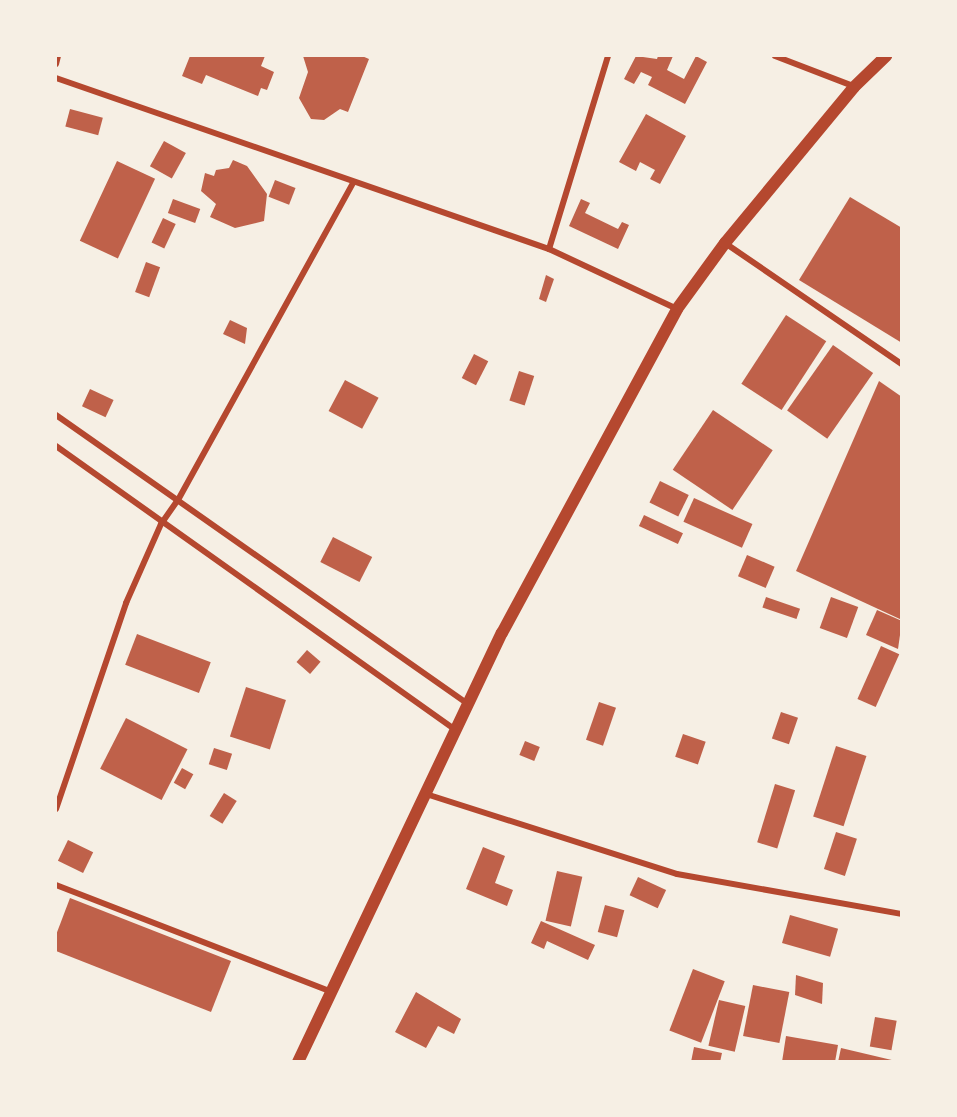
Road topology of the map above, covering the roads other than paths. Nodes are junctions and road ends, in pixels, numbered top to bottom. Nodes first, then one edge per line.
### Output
1 (58, 56) edge
2 (608, 56) edge
3 (775, 56) edge
4 (886, 56) edge
5 (56, 64) edge
6 (56, 78) edge
7 (854, 87) junction
8 (353, 183) junction
9 (725, 243) junction
10 (549, 249) junction
11 (677, 309) junction
12 (902, 364) edge
13 (56, 414) edge
14 (56, 446) edge
15 (178, 500) junction
16 (161, 524) junction
17 (468, 704) junction
18 (455, 730) junction
19 (424, 793) junction
20 (56, 809) edge
21 (56, 885) edge
22 (902, 914) edge
23 (333, 992) junction
24 (298, 1062) edge

1 - 5 street
2 - 10 street
3 - 7 street
4 - 7 main road
6 - 8 street
7 - 9 main road
8 - 10 street
8 - 15 street
9 - 11 main road
9 - 12 street
10 - 11 street
11 - 17 main road
13 - 15 street
14 - 16 street
15 - 16 street
15 - 17 street
16 - 18 street
16 - 20 street
17 - 18 main road
18 - 19 main road
19 - 22 street
19 - 23 main road
21 - 23 street
23 - 24 main road

